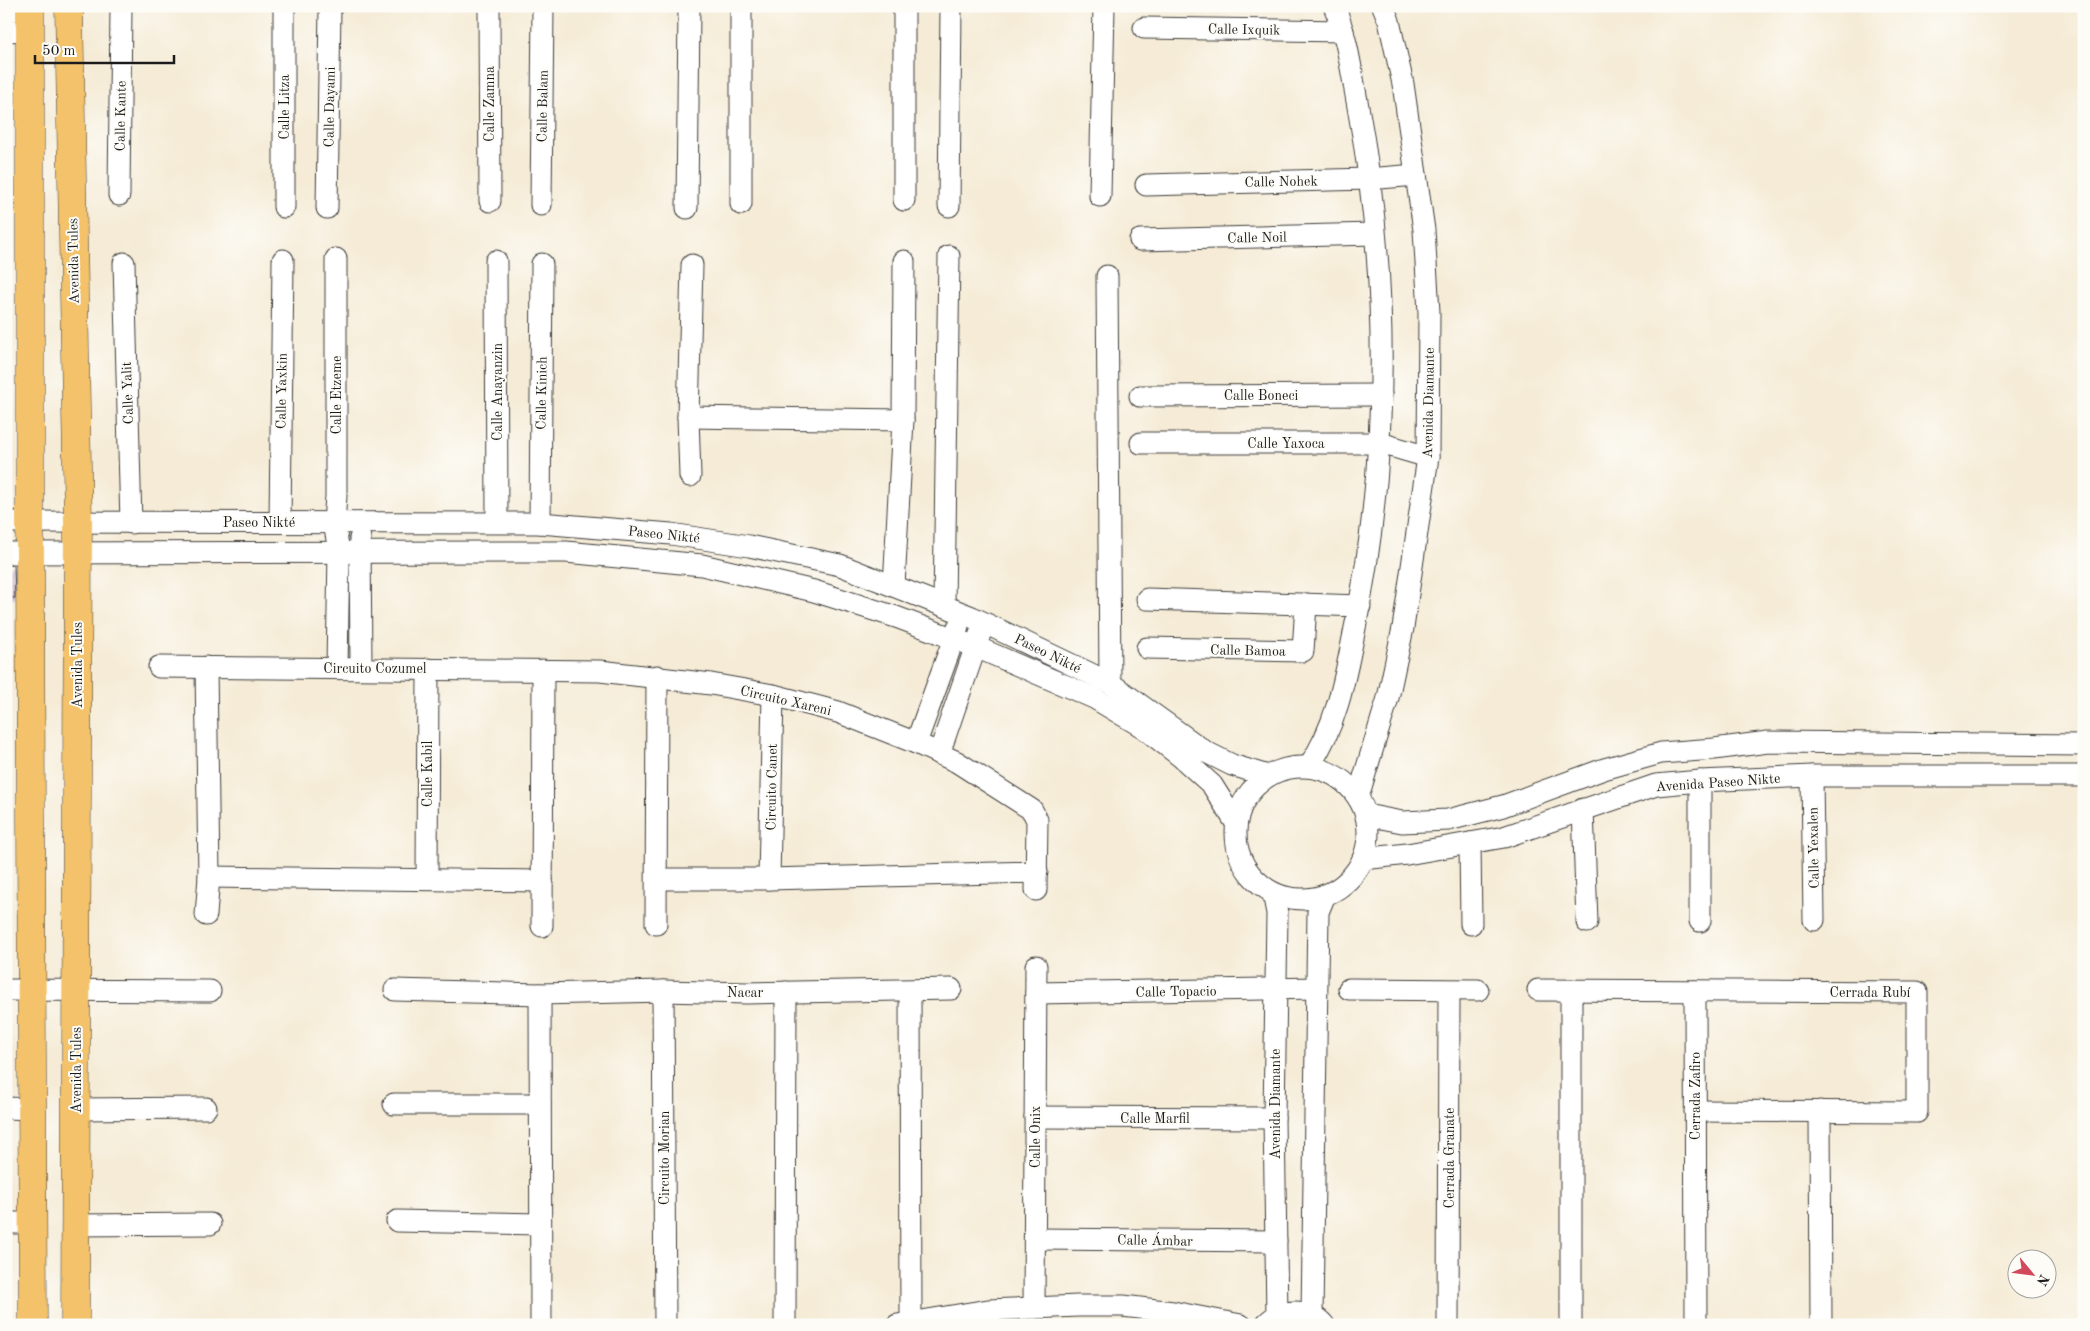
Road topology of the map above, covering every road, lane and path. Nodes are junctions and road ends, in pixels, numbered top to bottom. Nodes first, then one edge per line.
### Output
1 (69, 6) edge
2 (121, 6) edge
3 (284, 6) edge
4 (330, 6) edge
5 (489, 6) edge
6 (543, 6) edge
7 (688, 6) edge
8 (741, 6) edge
9 (904, 6) edge
10 (951, 6) edge
11 (1104, 6) edge
12 (1334, 6) edge
13 (1383, 6) edge
14 (21, 17) edge
15 (1144, 28) dead end
16 (1343, 31) junction
17 (1416, 174) junction
18 (1368, 180) junction
19 (1146, 185) dead end
20 (119, 195) dead end
21 (1100, 196) dead end
22 (904, 200) dead end
23 (490, 201) dead end
24 (741, 204) dead end
25 (541, 205) dead end
26 (949, 206) dead end
27 (284, 207) dead end
28 (327, 208) dead end
29 (687, 208) dead end
30 (1374, 234) junction
31 (1140, 240) dead end
32 (949, 256) dead end
33 (283, 260) dead end
34 (336, 260) dead end
35 (496, 261) dead end
36 (904, 262) dead end
37 (124, 263) dead end
38 (542, 264) dead end
39 (692, 265) dead end
40 (1107, 276) dead end
41 (1381, 395) junction
42 (1140, 396) dead end
43 (688, 418) junction
44 (903, 420) junction
45 (1141, 442) dead end
46 (1380, 442) junction
47 (1428, 457) junction
48 (690, 476) dead end
49 (336, 496) junction
50 (18, 522) edge
51 (280, 522) junction
52 (359, 522) junction
53 (497, 522) junction
54 (78, 523) junction
55 (131, 523) junction
56 (334, 523) junction
57 (540, 523) junction
58 (350, 551) junction
59 (77, 552) junction
60 (18, 553) edge
61 (894, 586) junction
62 (1147, 600) dead end
63 (1306, 604) junction
64 (1360, 606) junction
65 (953, 609) junction
66 (984, 622) junction
67 (953, 639) junction
68 (976, 646) junction
69 (1147, 648) dead end
70 (159, 667) dead end
71 (206, 667) junction
72 (337, 668) junction
73 (360, 668) junction
74 (428, 669) junction
75 (543, 670) junction
76 (657, 676) junction
77 (1110, 683) junction
78 (773, 694) junction
79 (916, 743) junction
80 (2084, 745) edge
81 (940, 754) junction
82 (1309, 766) junction
83 (1268, 776) junction
84 (1812, 776) junction
85 (2084, 776) edge
86 (1700, 780) junction
87 (1362, 806) junction
88 (1583, 809) junction
89 (1236, 822) junction
90 (1470, 844) junction
91 (1363, 859) junction
92 (209, 877) junction
93 (426, 879) junction
94 (657, 879) junction
95 (769, 879) junction
96 (542, 881) junction
97 (1273, 893) junction
98 (1325, 895) junction
99 (206, 915) dead end
100 (1814, 920) dead end
101 (1700, 921) dead end
102 (1587, 922) dead end
103 (656, 924) dead end
104 (1472, 924) dead end
105 (542, 926) dead end
106 (1036, 966) dead end
107 (1316, 988) junction
108 (951, 989) dead end
109 (1276, 989) junction
110 (395, 990) dead end
111 (1349, 990) dead end
112 (1478, 990) dead end
113 (1538, 990) dead end
114 (1571, 990) junction
115 (19, 991) edge
116 (76, 991) junction
117 (210, 991) dead end
118 (663, 991) junction
119 (910, 991) junction
120 (1449, 991) junction
121 (1695, 991) junction
122 (786, 992) junction
123 (1036, 993) junction
124 (540, 994) junction
125 (394, 1104) dead end
126 (540, 1104) junction
127 (6, 1108) edge
128 (206, 1108) dead end
129 (33, 1109) junction
130 (76, 1109) junction
131 (1695, 1111) junction
132 (1820, 1112) junction
133 (1035, 1117) junction
134 (1274, 1118) junction
135 (397, 1221) dead end
136 (6, 1223) edge
137 (33, 1223) junction
138 (210, 1224) dead end
139 (540, 1224) junction
140 (76, 1225) junction
141 (1035, 1239) junction
142 (1276, 1242) junction
143 (1034, 1308) junction
144 (1271, 1320) edge
145 (1318, 1320) edge
146 (904, 1323) edge
147 (33, 1325) edge
148 (75, 1325) edge
149 (541, 1325) edge
150 (665, 1325) edge
151 (785, 1325) edge
152 (1241, 1325) edge
153 (1448, 1325) edge
154 (1571, 1325) edge
155 (1696, 1325) edge
156 (1821, 1325) edge

1 - 54 main road, Avenida Tules
2 - 20 street, Calle Kante
3 - 27 street, Calle Litza
4 - 28 street, Calle Dayami
5 - 23 street, Calle Zamna
6 - 25 street, Calle Balam
7 - 29 street
8 - 24 street
9 - 22 street
10 - 26 street
11 - 21 street
12 - 16 street
13 - 17 street, Avenida Diamante
14 - 50 main road
15 - 16 street, Calle Ixquik
16 - 18 street
17 - 18 street, Calle Nohek
17 - 47 street, Avenida Diamante
18 - 19 street, Calle Nohek
18 - 30 street
30 - 31 street, Calle Noil
30 - 41 street
32 - 65 street
33 - 51 street, Calle Yaxkin
34 - 49 street, Calle Etzeme
35 - 53 street, Calle Anayanzin
36 - 44 street
37 - 55 street, Calle Yalit
38 - 57 street, Calle Kinich
39 - 43 street
40 - 77 street
41 - 42 street, Calle Boneci
41 - 46 street
43 - 44 street
43 - 48 street
44 - 61 street
45 - 46 street, Calle Yaxoca
46 - 47 street, Calle Yaxoca
46 - 64 street
47 - 87 street, Avenida Diamante
49 - 52 street
49 - 56 street, Calle Etzeme
50 - 54 street, Paseo Nikté
50 - 60 main road
51 - 55 street, Paseo Nikté
51 - 56 street, Paseo Nikté
52 - 53 street, Paseo Nikté
52 - 56 street, Paseo Nikté
52 - 58 street
53 - 57 street, Paseo Nikté
54 - 55 street, Paseo Nikté
54 - 59 main road, Avenida Tules
56 - 58 street, Calle Etzeme
57 - 61 street, Paseo Nikté
58 - 59 street, Paseo Nikté
58 - 67 street, Paseo Nikté
58 - 72 street
58 - 73 street
59 - 60 street, Paseo Nikté
59 - 116 main road, Avenida Tules
60 - 115 main road
61 - 65 street, Paseo Nikté
62 - 63 street
63 - 64 street
63 - 69 street, Calle Bamoa
64 - 82 street
65 - 66 street, Paseo Nikté
65 - 67 street
66 - 68 street
66 - 77 street, Paseo Nikté
67 - 68 street, Paseo Nikté
67 - 79 street
68 - 81 street
68 - 89 street, Paseo Nikté
70 - 71 street, Circuito Cozumel
71 - 72 street, Circuito Cozumel
71 - 92 street
72 - 73 street, Circuito Cozumel
73 - 74 street, Circuito Cozumel
74 - 75 street, Circuito Cozumel
74 - 93 street, Calle Kabil
75 - 76 street, Circuito Cozumel
75 - 96 street
76 - 78 street, Circuito Xareni
76 - 94 street
77 - 83 street, Paseo Nikté
78 - 79 street, Circuito Xareni
78 - 95 street, Circuito Canet
79 - 81 street, Circuito Xareni
80 - 87 street
81 - 95 street, Circuito Xareni
82 - 83 street
82 - 87 street
83 - 89 street
84 - 85 street, Avenida Paseo Nikte
84 - 86 street, Avenida Paseo Nikte
84 - 100 street, Calle Yexalen
86 - 88 street, Avenida Paseo Nikte
86 - 101 street
87 - 91 street
88 - 90 street, Avenida Paseo Nikte
88 - 102 street
89 - 97 street
90 - 91 street, Avenida Paseo Nikte
90 - 104 street
91 - 98 street
92 - 93 street
92 - 99 street
93 - 96 street
94 - 95 street, Circuito Xareni
94 - 103 street
96 - 105 street
97 - 98 street
97 - 109 street, Avenida Diamante
98 - 107 street
106 - 123 street, Calle Onix
107 - 109 street, Calle Topacio
107 - 145 street
108 - 119 street, Nacar
109 - 123 street, Calle Topacio
109 - 134 street, Avenida Diamante
110 - 124 street, Nacar
111 - 120 street
112 - 120 street
113 - 114 street
114 - 121 street
114 - 154 street
115 - 116 street
115 - 129 main road
116 - 117 street
116 - 130 main road, Avenida Tules
118 - 122 street, Nacar
118 - 124 street, Nacar
118 - 150 street, Circuito Morian
119 - 122 street, Nacar
119 - 146 street
120 - 153 street, Cerrada Granate
121 - 131 street, Cerrada Zafiro
121 - 132 street, Cerrada Rubí
122 - 151 street
123 - 133 street, Calle Onix
124 - 126 street
125 - 126 street
126 - 139 street
127 - 129 street
128 - 130 street
129 - 137 main road
130 - 140 main road, Avenida Tules
131 - 132 street, Cerrada Rubí
131 - 155 street, Cerrada Zafiro
132 - 156 street
133 - 134 street, Calle Marfil
133 - 141 street, Calle Onix
134 - 142 street, Avenida Diamante
135 - 139 street
136 - 137 street
137 - 147 main road
138 - 140 street
139 - 149 street
140 - 148 main road, Avenida Tules
141 - 142 street, Calle Ámbar
141 - 143 street, Calle Onix
142 - 144 street, Avenida Diamante
143 - 146 street
143 - 152 street
144 - 145 street

